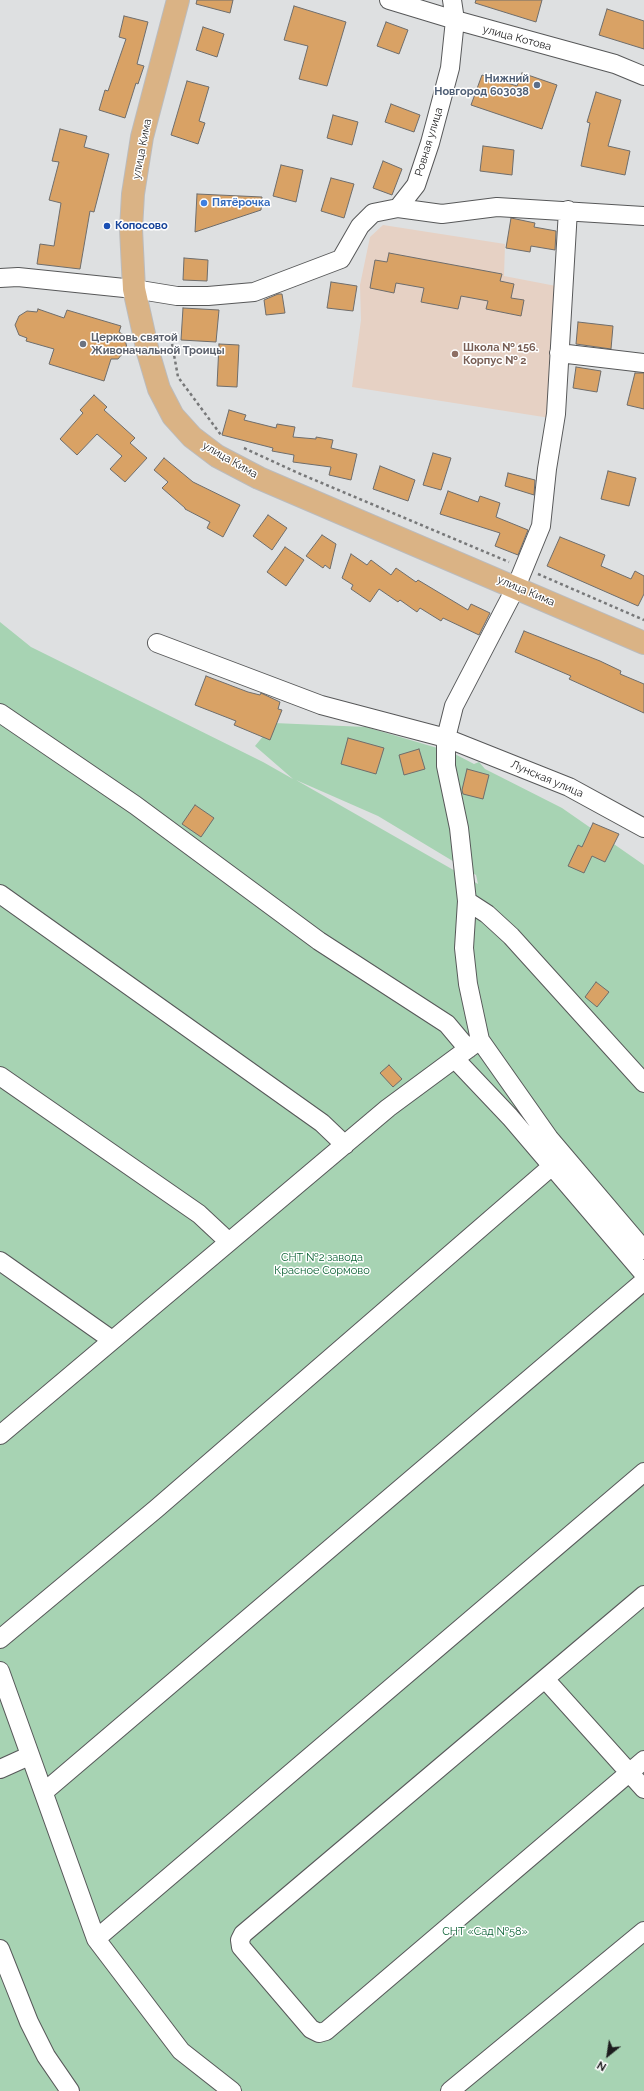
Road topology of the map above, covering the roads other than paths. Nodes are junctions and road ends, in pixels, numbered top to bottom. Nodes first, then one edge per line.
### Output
1 (178, 0) edge
2 (389, 0) edge
3 (452, 0) edge
4 (455, 20) junction
5 (644, 76) edge
6 (398, 208) junction
7 (568, 210) junction
8 (644, 216) edge
9 (0, 278) edge
10 (134, 289) junction
11 (559, 353) junction
12 (644, 363) edge
13 (520, 578) junction
14 (157, 643) dead end
15 (644, 643) edge
16 (0, 713) edge
17 (446, 738) junction
18 (644, 828) edge
19 (0, 894) edge
20 (467, 901) junction
21 (468, 1050) junction
22 (0, 1076) edge
23 (644, 1083) edge
24 (345, 1145) junction
25 (551, 1167) junction
26 (229, 1242) junction
27 (644, 1250) edge
28 (0, 1261) edge
29 (644, 1274) edge
30 (644, 1282) edge
31 (112, 1340) junction
32 (0, 1435) edge
33 (644, 1472) edge
34 (644, 1595) edge
35 (0, 1639) edge
36 (0, 1671) edge
37 (545, 1679) junction
38 (29, 1756) junction
39 (644, 1760) edge
40 (0, 1769) edge
41 (629, 1773) junction
42 (644, 1789) edge
43 (44, 1792) junction
44 (644, 1931) edge
45 (96, 1939) junction
46 (0, 1949) edge
47 (70, 2091) edge
48 (232, 2091) edge
49 (450, 2091) edge

1 - 10 main road, улица Кима
2 - 4 street, улица Котова
3 - 4 street, Ровная улица
4 - 5 street, улица Котова
4 - 6 street, Ровная улица
6 - 7 street
6 - 10 street
7 - 8 street
7 - 11 street
9 - 10 street
10 - 13 main road, улица Кима
11 - 12 street
11 - 13 street
13 - 15 main road, улица Кима
13 - 17 street
14 - 17 street, Лунская улица
16 - 21 street
17 - 18 street, Лунская улица
17 - 20 street
19 - 24 street
20 - 21 street
20 - 23 street
21 - 24 street
21 - 25 street
21 - 27 street
22 - 26 street
24 - 26 street
25 - 29 street
25 - 35 street
26 - 31 street
28 - 31 street
30 - 43 street
31 - 32 street
33 - 45 street
34 - 37 street
36 - 38 street
37 - 41 street
37 - 41 street
38 - 40 street
38 - 43 street
39 - 41 street
41 - 42 street
43 - 45 street
44 - 49 street
45 - 48 street
46 - 47 street

